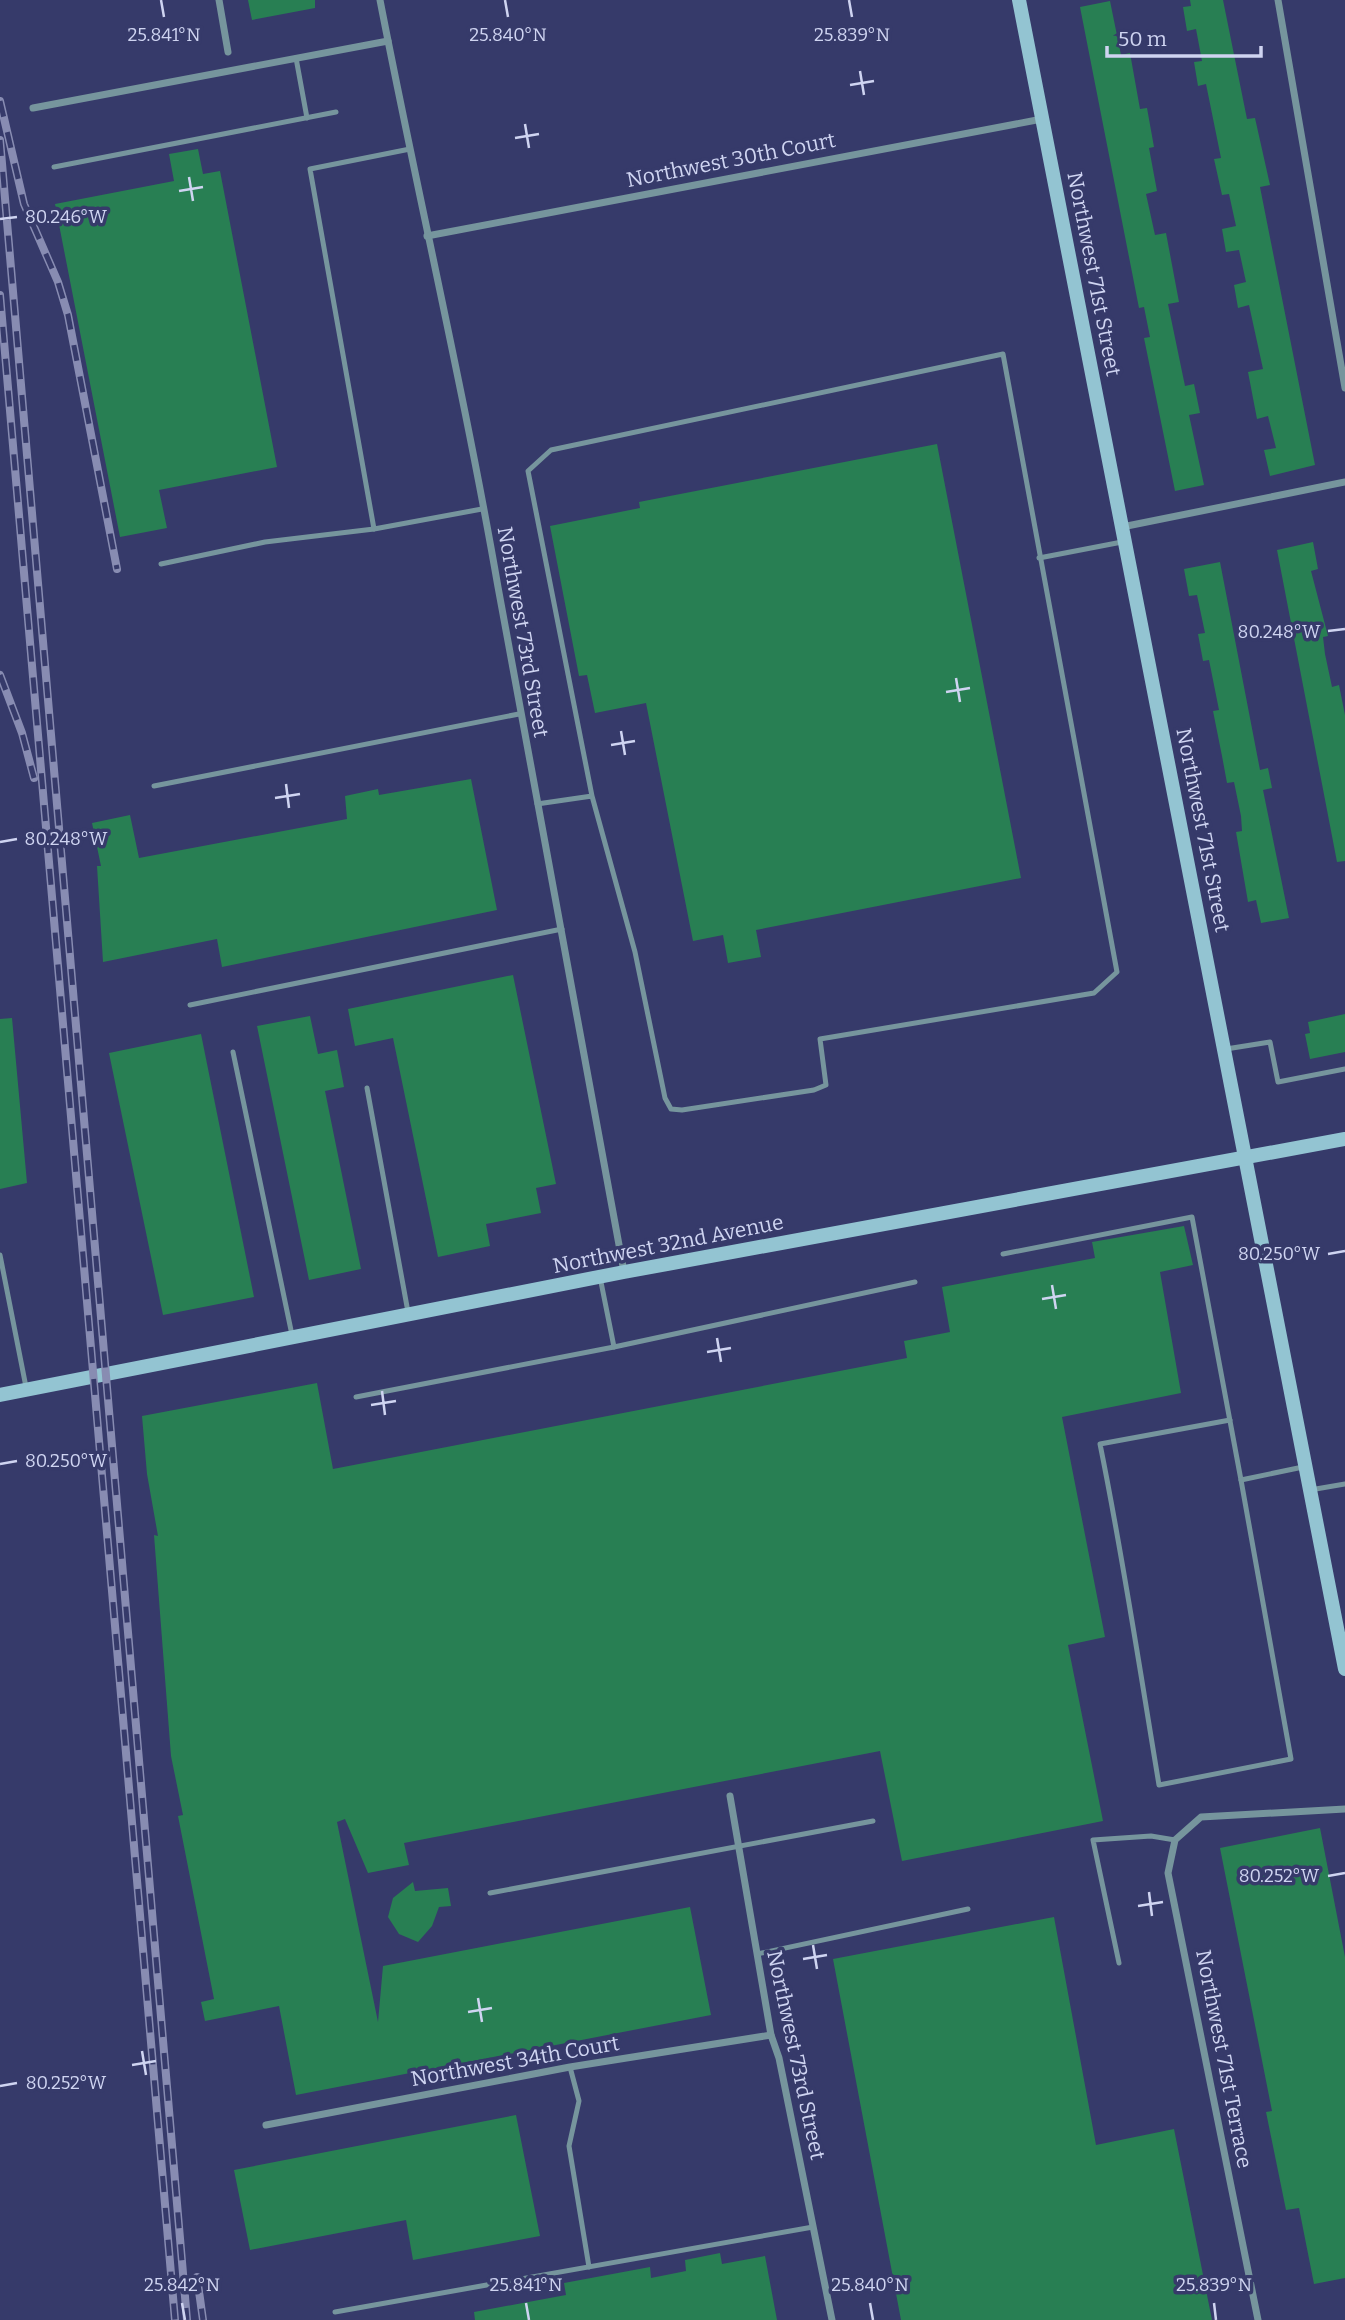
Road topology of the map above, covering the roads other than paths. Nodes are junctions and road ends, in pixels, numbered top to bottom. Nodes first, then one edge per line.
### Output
1 (219, 0) edge
2 (380, 0) edge
3 (1019, 0) edge
4 (1278, 0) edge
5 (388, 41) junction
6 (228, 52) dead end
7 (296, 58) junction
8 (33, 108) dead end
9 (336, 113) dead end
10 (307, 118) junction
11 (1042, 118) junction
12 (410, 149) junction
13 (54, 167) dead end
14 (427, 236) junction
15 (1345, 388) edge
16 (1345, 482) edge
17 (482, 509) junction
18 (374, 529) junction
19 (1124, 534) junction
20 (1039, 558) junction
21 (161, 564) dead end
22 (519, 714) junction
23 (154, 786) dead end
24 (592, 796) junction
25 (537, 804) junction
26 (562, 929) junction
27 (190, 1005) dead end
28 (1224, 1050) junction
29 (233, 1052) dead end
30 (1345, 1069) edge
31 (367, 1088) dead end
32 (1345, 1139) edge
33 (1246, 1159) junction
34 (1003, 1254) dead end
35 (0, 1255) edge
36 (624, 1272) junction
37 (600, 1277) junction
38 (915, 1282) dead end
39 (409, 1315) junction
40 (293, 1338) junction
41 (614, 1347) junction
42 (26, 1390) junction
43 (0, 1395) edge
44 (356, 1397) dead end
45 (1230, 1420) junction
46 (1306, 1467) junction
47 (1241, 1480) junction
48 (1345, 1484) edge
49 (1310, 1490) junction
50 (1345, 1669) edge
51 (730, 1796) dead end
52 (1345, 1809) edge
53 (873, 1821) dead end
54 (1175, 1840) junction
55 (738, 1847) junction
56 (490, 1893) dead end
57 (968, 1909) dead end
58 (757, 1954) junction
59 (1119, 1963) dead end
60 (771, 2035) junction
61 (570, 2067) junction
62 (266, 2125) dead end
63 (813, 2227) junction
64 (589, 2267) junction
65 (335, 2312) dead end
66 (832, 2320) edge
67 (1258, 2320) edge

1 - 6 street
2 - 5 street, Northwest 73rd Street
3 - 11 street, Northwest 71st Street
4 - 15 street
5 - 7 street
5 - 12 street, Northwest 73rd Street
7 - 8 street
7 - 10 lane
9 - 10 lane
10 - 13 lane
11 - 14 street, Northwest 30th Court
11 - 19 street, Northwest 71st Street
12 - 14 street, Northwest 73rd Street
12 - 18 lane
14 - 17 street, Northwest 73rd Street
16 - 19 street
17 - 18 lane
17 - 22 street, Northwest 73rd Street
18 - 21 lane
19 - 20 lane
19 - 28 street, Northwest 71st Street
20 - 24 lane
20 - 24 lane
22 - 23 lane
22 - 25 street, Northwest 73rd Street
24 - 25 lane
25 - 26 street, Northwest 73rd Street
26 - 27 lane
26 - 36 street, Northwest 73rd Street
28 - 30 lane
28 - 33 street, Northwest 71st Street
29 - 40 lane
31 - 39 lane
32 - 33 street, Northwest 32nd Avenue
33 - 36 street, Northwest 32nd Avenue
33 - 46 street, Northwest 71st Street
34 - 45 lane
35 - 42 lane
36 - 37 street, Northwest 32nd Avenue
37 - 39 street, Northwest 32nd Avenue
37 - 41 lane
38 - 41 lane
39 - 40 street, Northwest 32nd Avenue
40 - 42 street, Northwest 32nd Avenue
41 - 44 lane
42 - 43 street, Northwest 32nd Avenue
45 - 47 lane
45 - 47 lane
46 - 47 lane
46 - 49 street, Northwest 71st Street
48 - 49 lane
49 - 50 street, Northwest 71st Street
51 - 55 street, Northwest 73rd Street
52 - 54 street
53 - 55 lane
54 - 59 lane
54 - 67 street, Northwest 71st Terrace
55 - 56 lane
55 - 58 street, Northwest 73rd Street
57 - 58 lane
58 - 60 street, Northwest 73rd Street
60 - 61 street, Northwest 34th Court
60 - 63 street, Northwest 73rd Street
61 - 62 street, Northwest 34th Court
61 - 64 lane
63 - 64 lane
63 - 66 street, Northwest 73rd Street
64 - 65 lane

